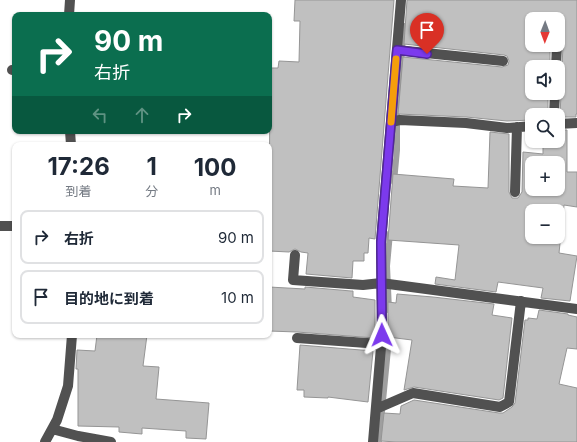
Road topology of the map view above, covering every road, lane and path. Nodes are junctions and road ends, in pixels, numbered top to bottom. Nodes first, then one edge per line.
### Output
1 (70, 0) edge
2 (401, 0) edge
3 (69, 12) edge
4 (397, 50) junction
5 (503, 61) dead end
6 (391, 122) junction
7 (577, 123) edge
8 (565, 124) edge
9 (525, 126) edge
10 (517, 127) junction
11 (516, 192) dead end
12 (0, 226) edge
13 (12, 226) edge
14 (295, 255) dead end
15 (382, 283) junction
16 (520, 301) junction
17 (577, 309) edge
18 (72, 338) edge
19 (298, 338) dead end
20 (381, 346) junction
21 (376, 409) junction
22 (52, 429) junction
23 (45, 442) edge
24 (111, 442) edge
25 (373, 442) edge

1 - 3 street
2 - 4 street
4 - 5 street
4 - 6 street
6 - 10 street
6 - 15 street
7 - 8 street
9 - 10 street
10 - 11 street
12 - 13 street
14 - 15 street
15 - 16 street
15 - 20 street
16 - 17 street
16 - 21 street
18 - 22 street
19 - 20 street
20 - 21 street
21 - 25 street
22 - 23 street
22 - 24 street

